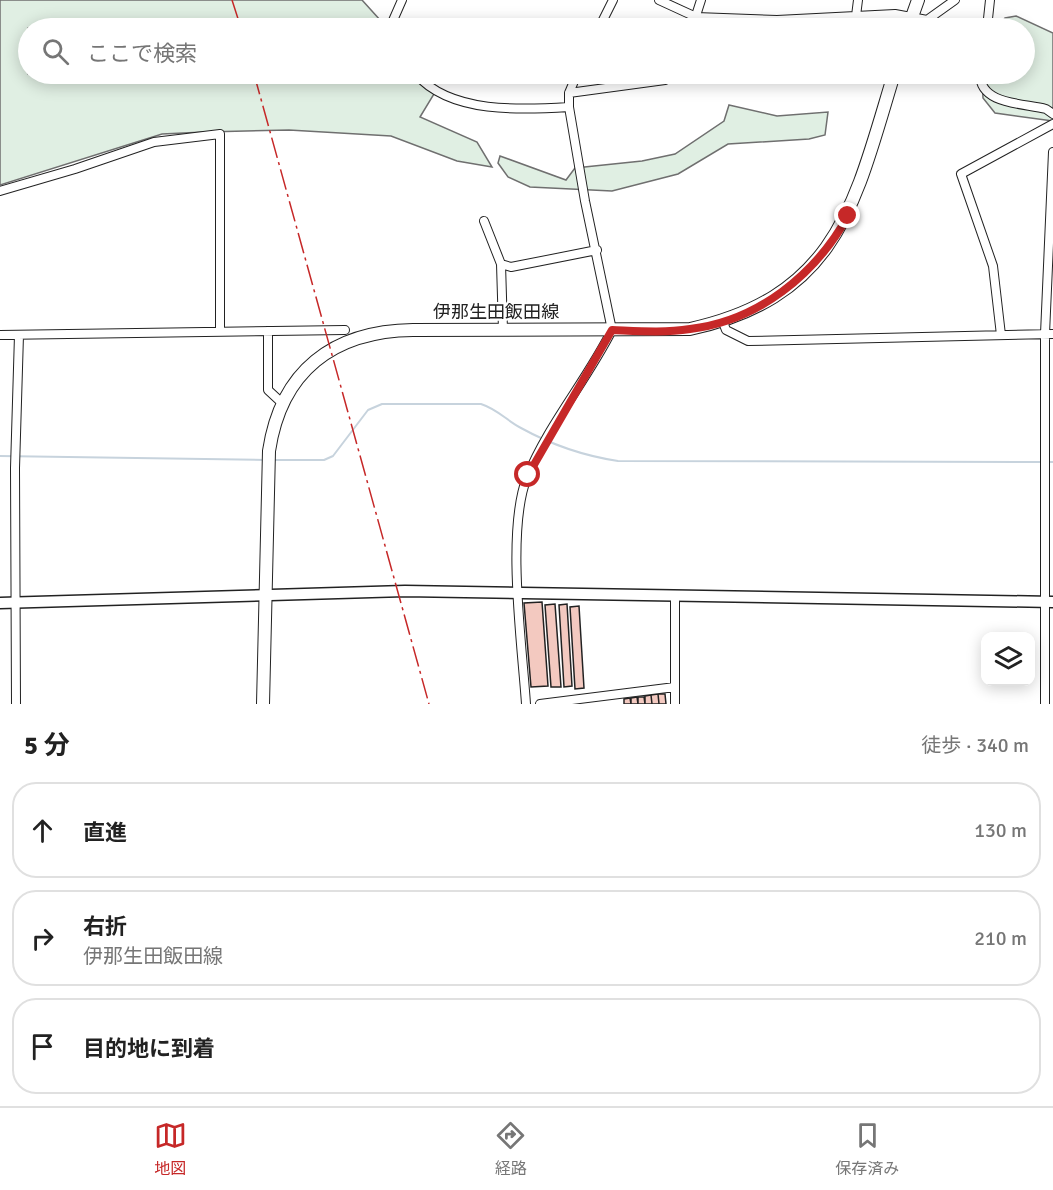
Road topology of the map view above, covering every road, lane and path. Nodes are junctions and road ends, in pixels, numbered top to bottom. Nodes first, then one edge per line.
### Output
1 (402, 0) edge
2 (613, 0) edge
3 (659, 0) edge
4 (701, 0) edge
5 (858, 0) edge
6 (918, 0) edge
7 (955, 0) edge
8 (990, 0) edge
9 (856, 16) junction
10 (696, 17) junction
11 (394, 18) edge
12 (604, 18) edge
13 (723, 18) edge
14 (816, 18) edge
15 (874, 18) edge
16 (911, 18) edge
17 (930, 18) edge
18 (988, 18) edge
19 (429, 84) edge
20 (573, 84) edge
21 (635, 84) edge
22 (891, 84) edge
23 (982, 84) edge
24 (569, 93) junction
25 (569, 107) junction
26 (1053, 114) edge
27 (1053, 124) edge
28 (1053, 152) edge
29 (0, 191) edge
30 (1051, 219) edge
31 (484, 221) dead end
32 (597, 250) junction
33 (501, 264) junction
34 (723, 322) junction
35 (345, 330) dead end
36 (503, 330) junction
37 (612, 330) junction
38 (220, 331) junction
39 (268, 331) junction
40 (1049, 334) edge
41 (0, 335) edge
42 (19, 335) junction
43 (1001, 335) junction
44 (282, 403) junction
45 (519, 592) junction
46 (268, 594) junction
47 (675, 594) junction
48 (16, 602) junction
49 (1049, 602) edge
50 (0, 603) edge
51 (675, 687) junction
52 (16, 704) edge
53 (263, 704) edge
54 (526, 704) edge
55 (540, 704) edge
56 (675, 704) edge
57 (1045, 704) edge

1 - 11 street
2 - 12 street
3 - 10 street
4 - 10 street
5 - 9 street
6 - 16 main road
7 - 17 street
8 - 18 street
9 - 14 street
9 - 15 street
10 - 13 street
19 - 25 street
20 - 24 street
21 - 24 street
22 - 34 main road, 伊那生田飯田線
23 - 26 street
24 - 25 street
25 - 32 street
27 - 43 street
28 - 30 street
29 - 38 street
30 - 40 street
31 - 33 street
32 - 33 street
32 - 37 street
33 - 36 street
34 - 37 main road, 伊那生田飯田線
34 - 43 street
35 - 39 street
36 - 37 main road, 伊那生田飯田線
36 - 44 main road, 伊那生田飯田線
37 - 45 street
38 - 39 street
38 - 42 street
39 - 44 street
40 - 43 street
40 - 49 street
41 - 42 street
42 - 48 street
44 - 46 main road, 伊那生田飯田線
45 - 46 street
45 - 47 street
45 - 54 street
46 - 48 street
46 - 53 main road, 伊那生田飯田線
47 - 49 street
47 - 51 street
48 - 50 street
48 - 52 street
49 - 57 street
51 - 55 street
51 - 56 street

